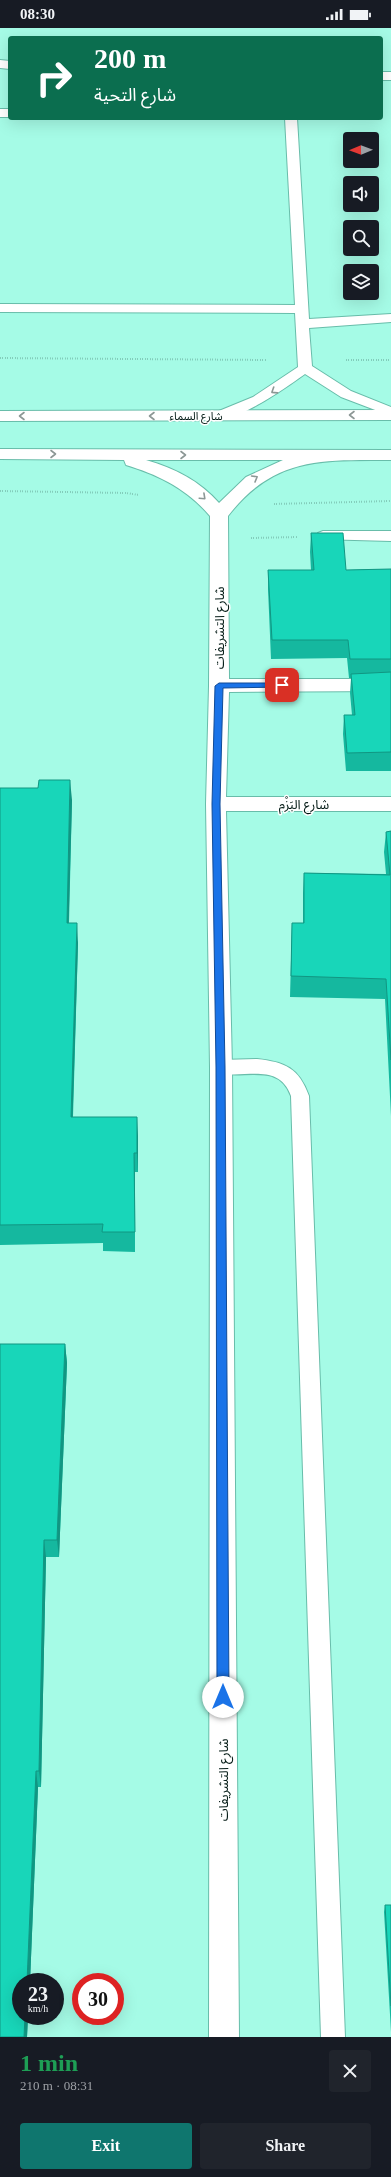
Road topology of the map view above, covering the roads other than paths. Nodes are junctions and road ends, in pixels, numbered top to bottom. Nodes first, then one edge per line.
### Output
1 (292, 120) edge
2 (0, 308) edge
3 (301, 309) junction
4 (391, 318) edge
5 (302, 324) junction
6 (305, 364) junction
7 (391, 412) edge
8 (391, 415) edge
9 (0, 416) edge
10 (219, 416) junction
11 (0, 454) edge
12 (104, 454) junction
13 (324, 455) junction
14 (391, 455) edge
15 (218, 515) junction
16 (323, 536) edge
17 (391, 536) edge
18 (391, 685) edge
19 (219, 686) junction
20 (216, 804) junction
21 (391, 804) edge
22 (221, 1067) junction
23 (224, 2037) edge
24 (333, 2037) edge

1 - 3 lane
2 - 3 lane
3 - 5 lane
4 - 5 lane
5 - 6 lane
6 - 7 lane
6 -> 10 lane
8 -> 10 street, شارع السماء
10 -> 9 street, شارع السماء
11 -> 12 street
12 -> 13 street
12 -> 15 street
13 - 14 street
15 -> 13 street
15 - 19 street, شارع التشريفات
16 - 17 lane
18 - 19 street
19 - 20 street, شارع التشريفات
20 - 21 street, شارع البَزْم
20 - 22 street, شارع التشريفات
22 - 23 street, شارع التشريفات
22 - 24 lane

